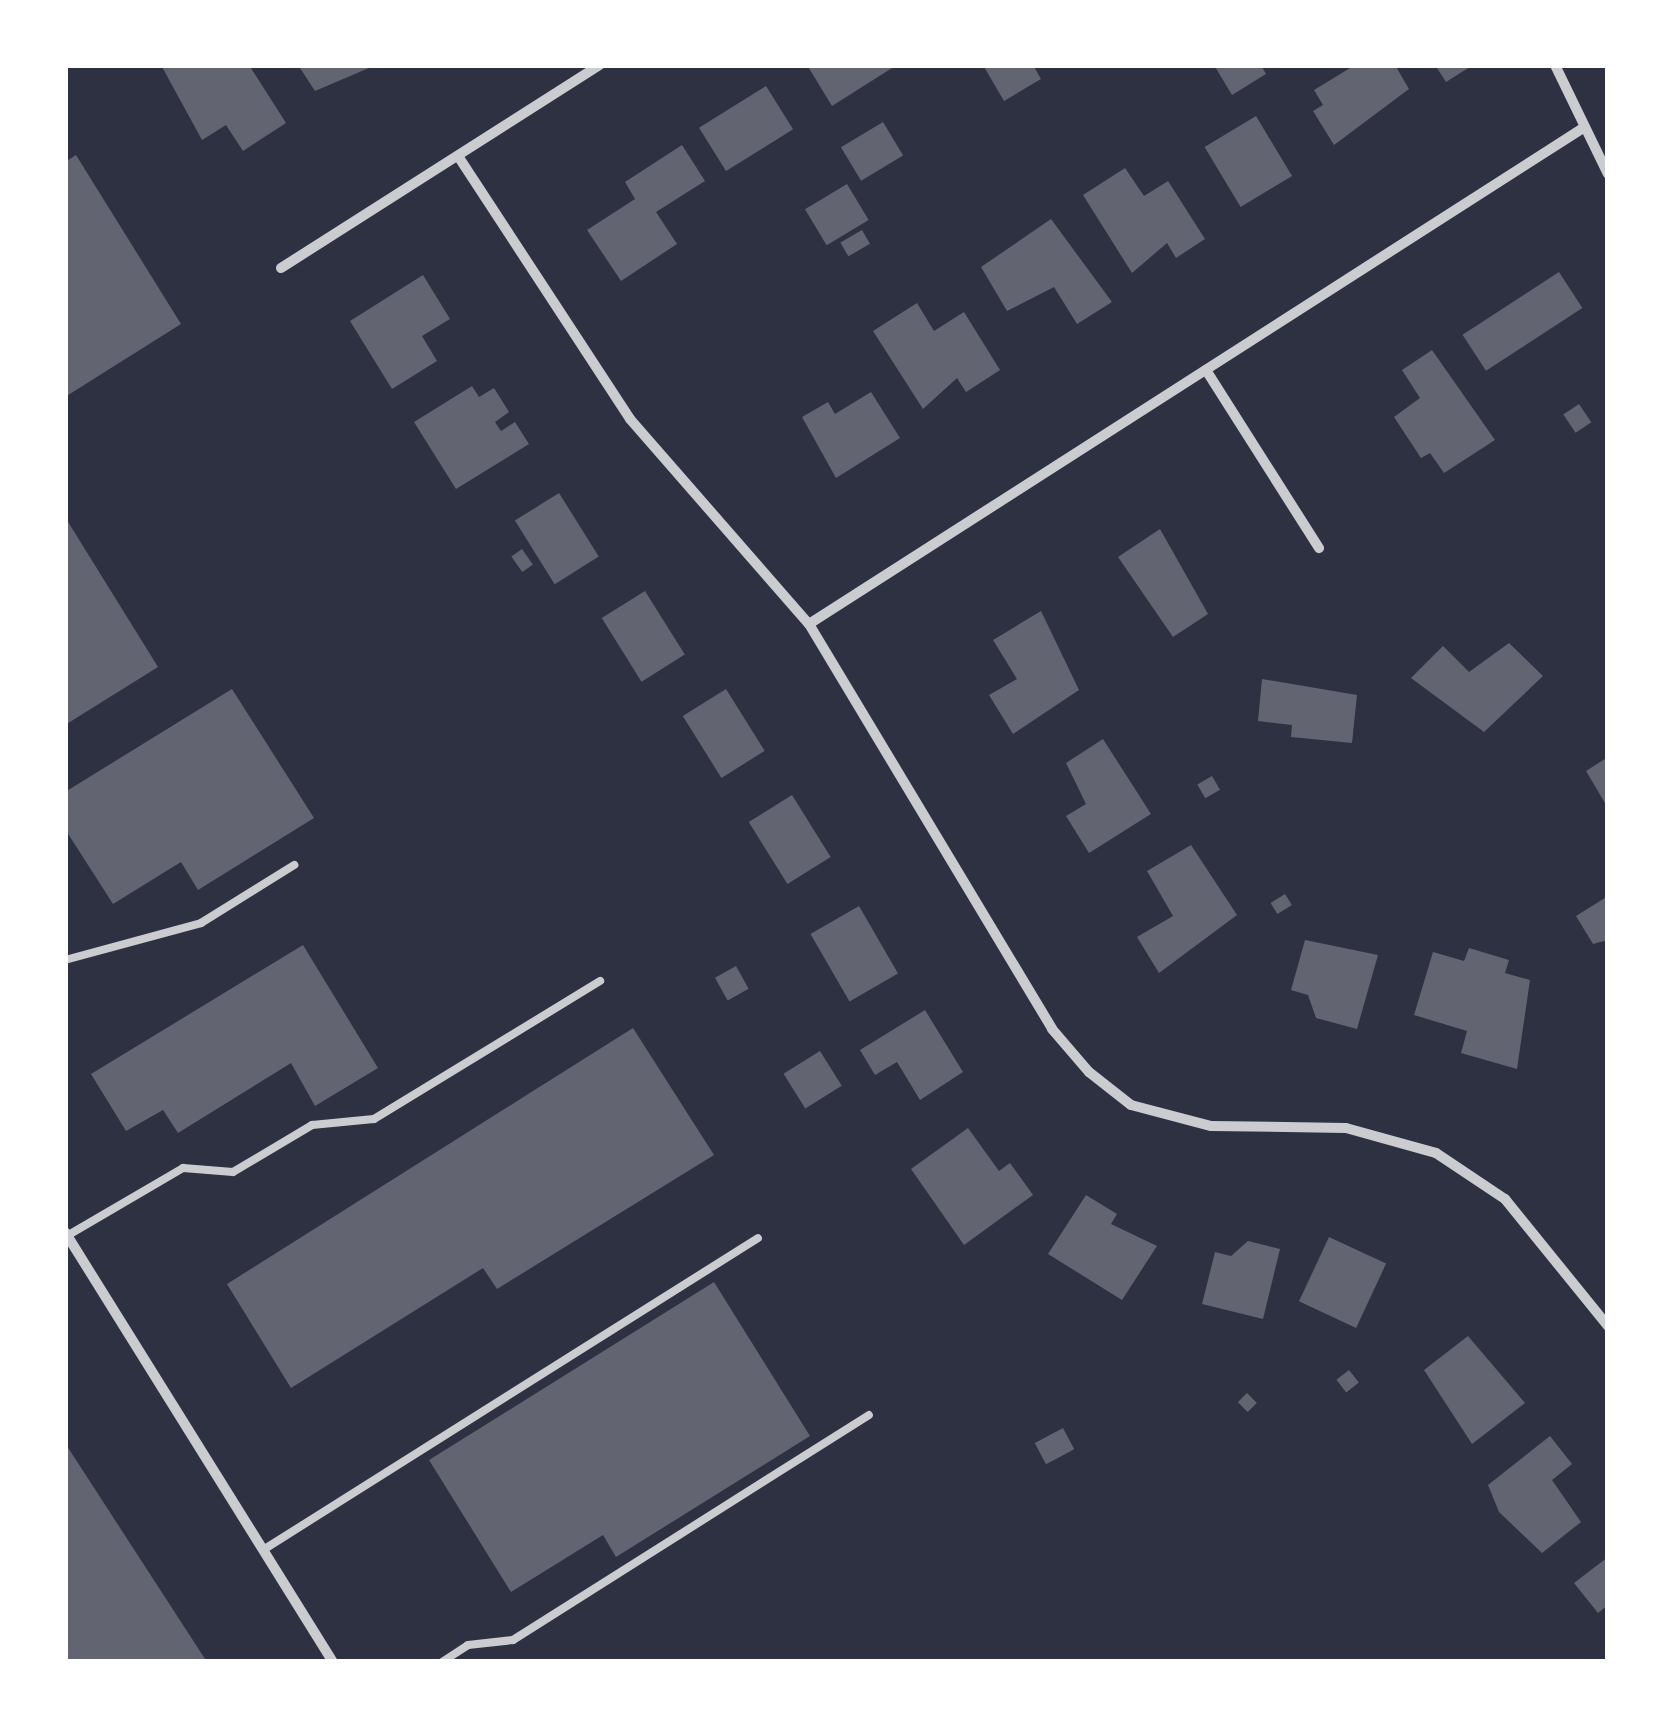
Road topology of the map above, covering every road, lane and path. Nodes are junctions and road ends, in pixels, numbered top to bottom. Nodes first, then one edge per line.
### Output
1 (600, 65) edge
2 (1556, 65) edge
3 (1583, 128) junction
4 (458, 156) junction
5 (1608, 174) edge
6 (281, 268) dead end
7 (1206, 370) junction
8 (1320, 548) dead end
9 (809, 624) junction
10 (294, 865) dead end
11 (65, 960) edge
12 (600, 981) dead end
13 (66, 1235) edge
14 (758, 1238) dead end
15 (1608, 1326) edge
16 (869, 1415) dead end
17 (263, 1550) junction
18 (333, 1662) edge
19 (442, 1662) edge

1 - 4 street
2 - 3 street
3 - 5 street
3 - 7 street
4 - 6 street
4 - 9 street
7 - 8 street
7 - 9 street
9 - 15 street
10 - 11 lane
12 - 13 lane
13 - 17 street
14 - 17 lane
16 - 19 lane
17 - 18 street

